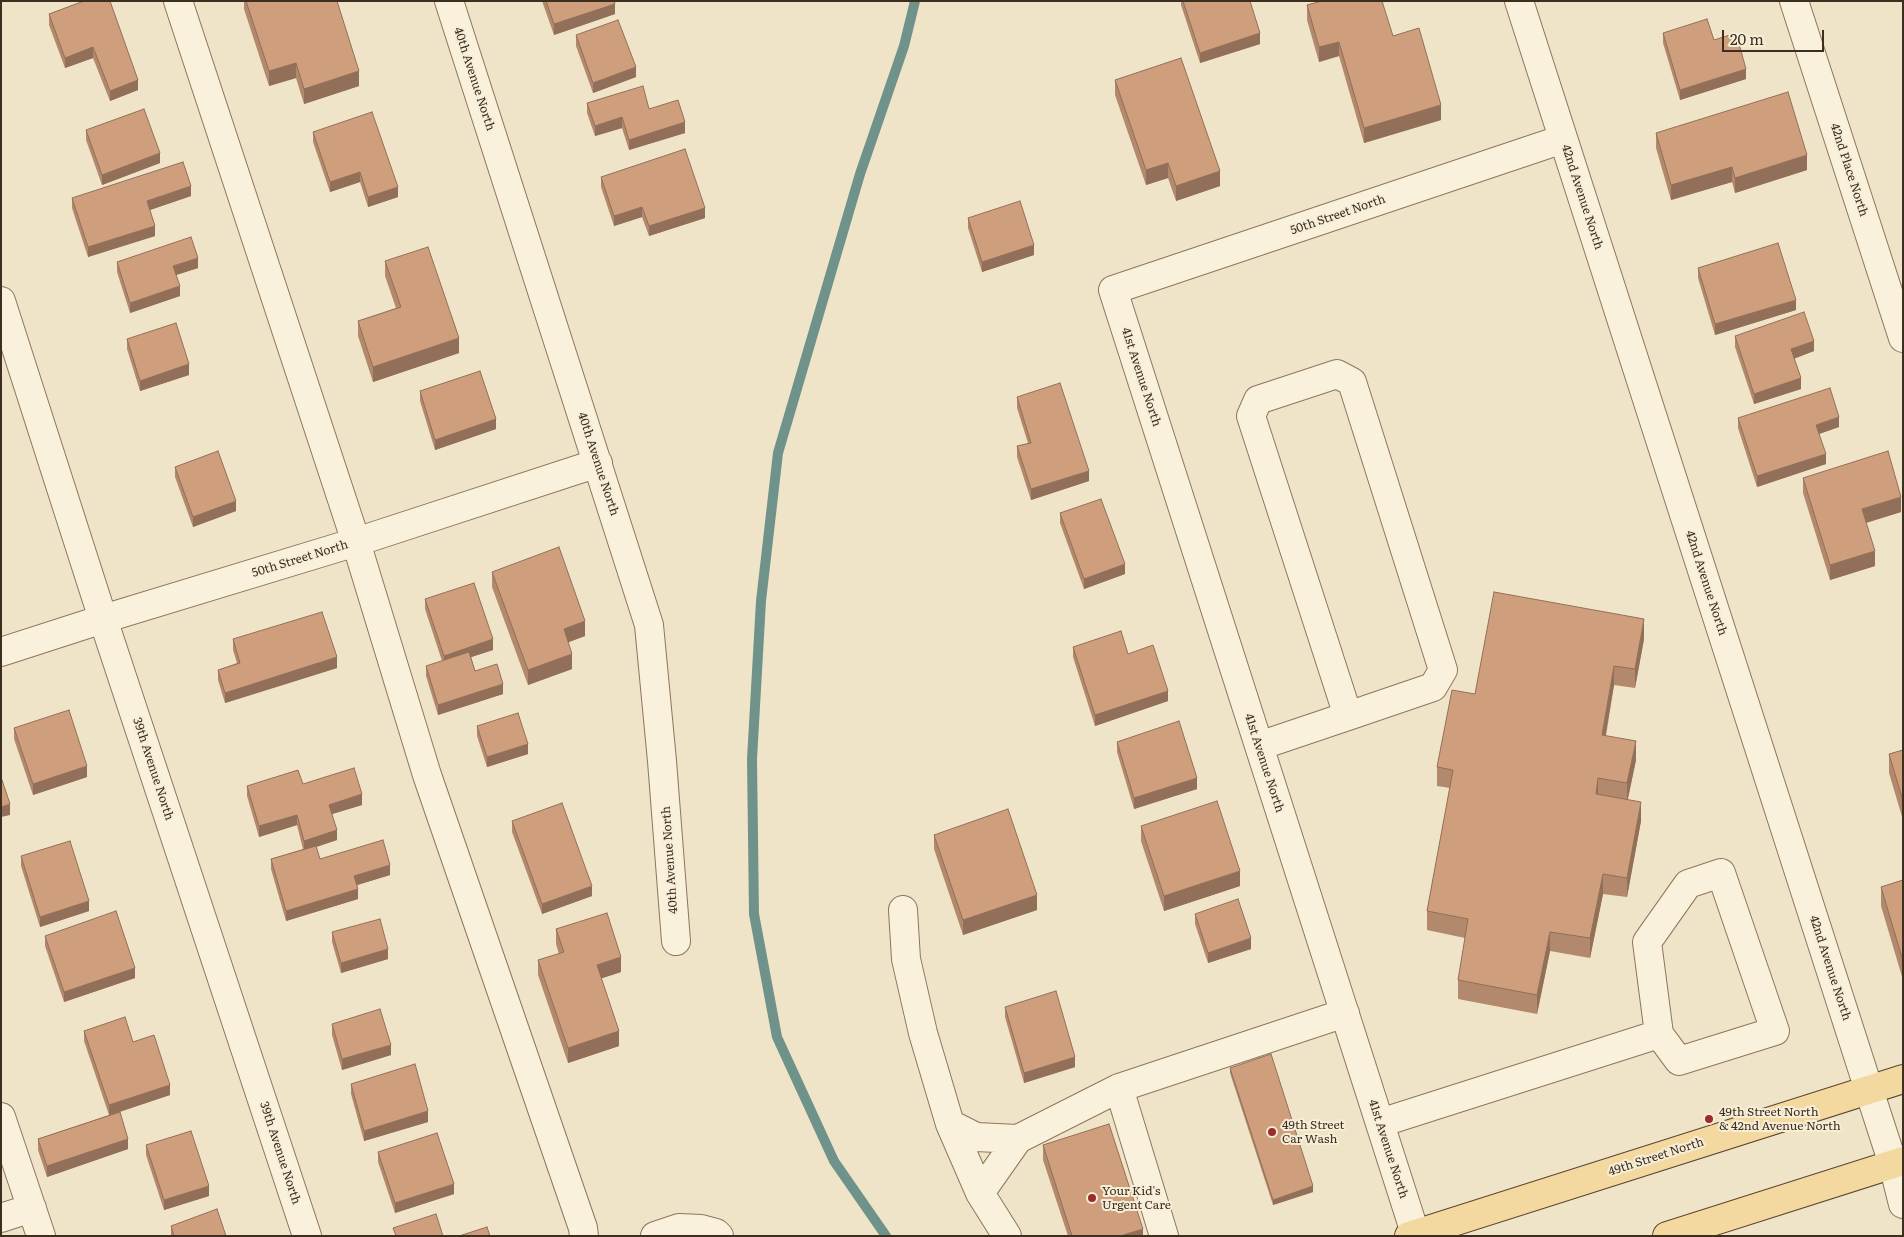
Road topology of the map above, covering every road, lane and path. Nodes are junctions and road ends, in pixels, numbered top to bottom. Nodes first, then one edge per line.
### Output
1 (178, 1) edge
2 (449, 1) edge
3 (1519, 1) edge
4 (1794, 1) edge
5 (1563, 139) junction
6 (1113, 290) joint
7 (1, 301) edge
8 (1903, 338) edge
9 (598, 463) junction
10 (356, 542) junction
11 (103, 619) junction
12 (1, 652) edge
13 (1348, 716) junction
14 (1259, 746) junction
15 (903, 910) dead end
16 (676, 941) dead end
17 (1345, 1014) junction
18 (1659, 1034) junction
19 (1903, 1079) edge
20 (1119, 1088) junction
21 (1869, 1090) junction
22 (1, 1116) edge
23 (1380, 1123) junction
24 (950, 1124) junction
25 (1018, 1139) junction
26 (1898, 1162) edge
27 (980, 1193) junction
28 (1903, 1204) edge
29 (32, 1208) junction
30 (1, 1218) edge
31 (1680, 1234) edge
32 (1413, 1235) edge
33 (41, 1236) edge
34 (307, 1236) edge
35 (584, 1236) edge
36 (655, 1236) edge
37 (719, 1236) edge
38 (1007, 1236) edge
39 (1164, 1236) edge

1 - 10 street
2 - 9 street, 40th Avenue North
3 - 5 street, 42nd Avenue North
4 - 8 street, 42nd Place North
5 - 6 street, 50th Street North
5 - 21 street, 42nd Avenue North
6 - 14 street, 41st Avenue North
7 - 11 street, 39th Avenue North
9 - 10 street, 50th Street North
9 - 16 street, 40th Avenue North
10 - 11 street, 50th Street North
10 - 35 street
11 - 12 street, 50th Street North
11 - 34 street, 39th Avenue North
13 - 13 street
13 - 14 street
14 - 17 street, 41st Avenue North
15 - 24 street
17 - 20 street
17 - 23 street, 41st Avenue North
18 - 18 street
18 - 23 street
19 - 21 main road, 49th Street North
20 - 25 street
20 - 39 street
21 - 26 street, 42nd Avenue North
21 - 32 main road, 49th Street North
22 - 29 street
23 - 32 street, 41st Avenue North
24 - 25 street
24 - 27 street
25 - 27 street
26 - 28 street, 42nd Avenue North
26 - 31 main road
27 - 38 street
29 - 30 street
29 - 33 street
36 - 37 street

